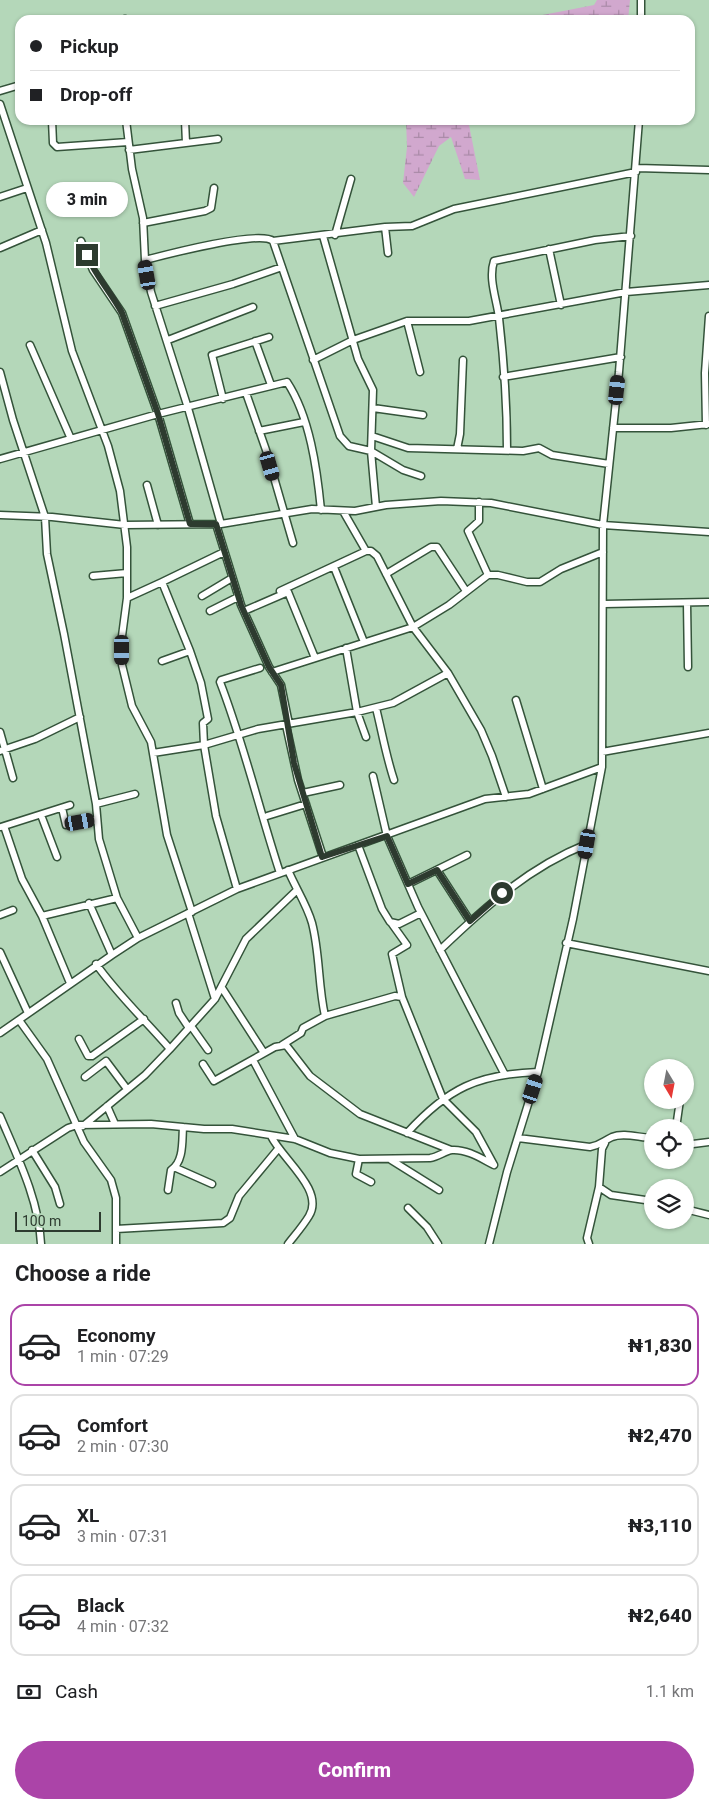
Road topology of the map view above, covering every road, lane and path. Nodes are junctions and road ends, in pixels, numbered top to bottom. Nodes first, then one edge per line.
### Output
1 (641, 0) edge
2 (641, 15) edge
3 (15, 86) edge
4 (0, 91) edge
5 (0, 104) edge
6 (52, 125) edge
7 (126, 125) edge
8 (185, 125) edge
9 (639, 125) edge
10 (218, 139) dead end
11 (128, 142) junction
12 (186, 143) junction
13 (129, 150) junction
14 (636, 170) junction
15 (709, 170) edge
16 (351, 179) dead end
17 (27, 188) junction
18 (214, 188) dead end
19 (0, 197) edge
20 (143, 223) junction
21 (385, 227) junction
22 (42, 230) junction
23 (335, 234) junction
24 (323, 236) junction
25 (631, 236) junction
26 (81, 241) dead end
27 (273, 241) junction
28 (0, 248) edge
29 (549, 249) junction
30 (388, 253) dead end
31 (145, 260) junction
32 (282, 267) junction
33 (709, 285) edge
34 (626, 292) junction
35 (561, 305) junction
36 (155, 306) junction
37 (253, 307) dead end
38 (709, 316) edge
39 (499, 317) junction
40 (407, 321) junction
41 (269, 337) dead end
42 (168, 340) junction
43 (353, 340) junction
44 (255, 341) junction
45 (708, 343) edge
46 (30, 345) dead end
47 (620, 357) junction
48 (313, 360) junction
49 (462, 360) dead end
50 (0, 372) edge
51 (420, 372) dead end
52 (504, 377) junction
53 (271, 386) junction
54 (3, 393) edge
55 (246, 393) junction
56 (223, 399) junction
57 (188, 408) junction
58 (373, 408) junction
59 (158, 414) junction
60 (423, 415) dead end
61 (304, 422) junction
62 (707, 424) edge
63 (613, 428) junction
64 (103, 430) junction
65 (259, 431) junction
66 (372, 436) junction
67 (71, 439) junction
68 (456, 449) junction
69 (507, 449) junction
70 (371, 451) junction
71 (24, 452) junction
72 (0, 459) edge
73 (610, 464) junction
74 (421, 476) dead end
75 (147, 485) dead end
76 (479, 502) junction
77 (376, 507) junction
78 (321, 510) junction
79 (343, 511) junction
80 (284, 513) junction
81 (0, 515) edge
82 (46, 516) junction
83 (190, 524) junction
84 (218, 524) junction
85 (125, 525) junction
86 (158, 525) junction
87 (603, 525) junction
88 (709, 532) edge
89 (293, 543) dead end
90 (366, 551) junction
91 (224, 552) junction
92 (603, 552) junction
93 (334, 567) junction
94 (127, 573) junction
95 (386, 574) junction
96 (488, 575) junction
97 (93, 576) dead end
98 (232, 578) junction
99 (162, 582) junction
100 (466, 591) junction
101 (279, 592) dead end
102 (202, 596) dead end
103 (238, 597) junction
104 (127, 598) junction
105 (709, 602) edge
106 (687, 603) junction
107 (604, 604) junction
108 (210, 611) dead end
109 (244, 611) junction
110 (413, 627) junction
111 (364, 642) junction
112 (346, 648) junction
113 (190, 651) junction
114 (314, 658) junction
115 (162, 661) dead end
116 (688, 667) dead end
117 (260, 668) dead end
118 (272, 672) junction
119 (448, 673) junction
120 (516, 700) dead end
121 (376, 708) junction
122 (358, 712) junction
123 (80, 717) junction
124 (288, 724) junction
125 (0, 732) edge
126 (709, 733) edge
127 (240, 734) junction
128 (366, 737) dead end
129 (204, 745) junction
130 (3, 750) edge
131 (602, 752) junction
132 (153, 753) junction
133 (602, 767) junction
134 (373, 776) dead end
135 (13, 778) dead end
136 (394, 780) dead end
137 (340, 785) dead end
138 (544, 789) junction
139 (303, 793) junction
140 (135, 794) dead end
141 (506, 797) junction
142 (96, 804) junction
143 (306, 804) junction
144 (70, 805) dead end
145 (62, 808) junction
146 (42, 815) junction
147 (267, 816) dead end
148 (96, 820) junction
149 (2, 827) edge
150 (387, 836) junction
151 (587, 844) junction
152 (358, 845) junction
153 (467, 855) dead end
154 (57, 856) dead end
155 (322, 857) junction
156 (288, 870) junction
157 (437, 870) junction
158 (280, 873) junction
159 (408, 884) junction
160 (238, 889) junction
161 (296, 891) junction
162 (117, 898) junction
163 (88, 903) junction
164 (13, 910) dead end
165 (190, 912) junction
166 (421, 913) junction
167 (0, 915) edge
168 (42, 916) junction
169 (470, 921) junction
170 (392, 924) junction
171 (138, 938) junction
172 (566, 944) junction
173 (440, 950) junction
174 (0, 952) edge
175 (112, 955) junction
176 (96, 964) junction
177 (709, 970) edge
178 (70, 983) junction
179 (222, 988) junction
180 (402, 997) junction
181 (215, 999) junction
182 (176, 1002) dead end
183 (28, 1013) junction
184 (324, 1016) junction
185 (144, 1019) junction
186 (19, 1020) junction
187 (190, 1027) junction
188 (0, 1033) edge
189 (79, 1039) dead end
190 (282, 1045) junction
191 (170, 1049) junction
192 (208, 1050) dead end
193 (264, 1053) junction
194 (253, 1060) junction
195 (203, 1064) dead end
196 (538, 1072) junction
197 (504, 1074) junction
198 (85, 1077) dead end
199 (127, 1089) junction
200 (443, 1099) junction
201 (107, 1106) junction
202 (0, 1116) edge
203 (2, 1124) edge
204 (115, 1124) junction
205 (80, 1126) junction
206 (183, 1127) junction
207 (407, 1133) junction
208 (271, 1136) junction
209 (644, 1137) edge
210 (518, 1138) junction
211 (295, 1139) junction
212 (606, 1141) junction
213 (709, 1142) edge
214 (694, 1144) edge
215 (278, 1149) junction
216 (32, 1150) junction
217 (451, 1150) junction
218 (359, 1159) junction
219 (390, 1159) junction
220 (19, 1160) junction
221 (176, 1168) junction
222 (0, 1172) edge
223 (371, 1182) dead end
224 (212, 1184) dead end
225 (598, 1187) junction
226 (168, 1190) dead end
227 (439, 1190) dead end
228 (644, 1200) edge
229 (60, 1204) dead end
230 (408, 1208) dead end
231 (694, 1211) edge
232 (709, 1215) edge
233 (116, 1229) junction
234 (41, 1244) edge
235 (116, 1244) edge
236 (288, 1244) edge
237 (438, 1244) edge
238 (489, 1244) edge
239 (589, 1244) edge

1 - 2 street
3 - 4 street
5 - 17 street
6 - 11 street
7 - 11 street
8 - 12 street
9 - 14 street
10 - 12 street
11 - 13 street
12 - 13 street
13 - 20 street
14 - 15 street
14 - 21 street
14 - 25 street
16 - 23 street
17 - 19 street
17 - 22 street
18 - 20 street
20 - 31 street
21 - 23 street
21 - 30 street
22 - 28 street
22 - 64 street
23 - 24 street
24 - 27 street
24 - 43 street
25 - 29 street
25 - 34 street
26 - 59 street
27 - 31 street
27 - 32 street
29 - 35 street
29 - 39 street
31 - 36 street
32 - 36 street
32 - 48 street
33 - 34 street
34 - 35 street
34 - 47 street
35 - 39 street
36 - 42 street
37 - 42 street
38 - 45 street
39 - 40 street
39 - 52 street
40 - 43 street
40 - 51 street
41 - 44 street
42 - 57 street
43 - 48 street
43 - 58 street
44 - 53 street
44 - 56 street
45 - 62 street
46 - 67 street
47 - 52 street
47 - 63 street
48 - 70 street
49 - 68 street
50 - 54 street
52 - 69 street
53 - 55 street
53 - 61 street
54 - 71 street
55 - 56 street
55 - 65 street
56 - 57 street
57 - 59 street
57 - 84 street
58 - 60 street
58 - 66 street
59 - 64 street
59 - 83 street
61 - 65 street
61 - 78 street
62 - 63 street
63 - 73 street
64 - 67 street
64 - 85 street
65 - 80 street
66 - 68 street
66 - 70 street
67 - 71 street
68 - 69 street
69 - 73 street
70 - 74 street
70 - 77 street
71 - 72 street
71 - 82 street
73 - 87 street
75 - 86 street
76 - 77 street
76 - 87 street
76 - 96 street
77 - 79 street
78 - 79 street
78 - 80 street
79 - 90 street
80 - 84 street
80 - 89 street
81 - 82 street
82 - 85 street
82 - 123 street
83 - 84 street
83 - 86 street
84 - 91 street
85 - 86 street
85 - 94 street
87 - 88 street
87 - 92 street
90 - 93 street
90 - 95 street
91 - 98 street
91 - 99 street
92 - 96 street
92 - 107 street
93 - 101 street
93 - 111 street
94 - 97 street
94 - 104 street
95 - 100 street
95 - 110 street
96 - 100 street
98 - 102 street
98 - 103 street
99 - 104 street
99 - 113 street
100 - 110 street
103 - 108 street
103 - 109 street
104 - 132 street
105 - 106 street
106 - 107 street
106 - 116 street
107 - 131 street
109 - 114 street
109 - 118 street
110 - 111 street
110 - 119 street
111 - 112 street
112 - 114 street
112 - 122 street
113 - 115 street
113 - 129 street
114 - 118 street
117 - 127 street
118 - 124 street
119 - 121 street
119 - 141 street
120 - 138 street
121 - 122 street
121 - 136 street
122 - 124 street
122 - 128 street
123 - 130 street
123 - 142 street
124 - 127 street
124 - 139 street
125 - 130 street
126 - 131 street
127 - 129 street
127 - 158 street
129 - 132 street
129 - 160 street
130 - 135 street
131 - 133 street
132 - 165 street
133 - 138 street
133 - 151 street
134 - 150 street
137 - 139 street
138 - 141 street
139 - 143 street
140 - 142 street
141 - 150 street
142 - 148 street
143 - 147 street
143 - 155 street
144 - 145 street
145 - 146 street
145 - 148 street
146 - 149 street
146 - 154 street
148 - 162 street
149 - 168 street
150 - 152 street
150 - 159 street
151 - 169 street
151 - 172 street
152 - 155 street
152 - 170 street
153 - 157 street
155 - 156 street
156 - 158 street
156 - 161 street
157 - 159 street
157 - 169 street
158 - 160 street
159 - 166 street
160 - 165 street
161 - 179 street
161 - 184 street
162 - 163 street
162 - 171 street
163 - 168 street
163 - 175 street
164 - 167 street
165 - 171 street
165 - 181 street
166 - 170 street
166 - 173 street
168 - 178 street
169 - 173 street
170 - 180 street
171 - 175 street
172 - 177 street
172 - 196 street
173 - 197 street
174 - 183 street
175 - 176 street
176 - 178 street
176 - 185 street
178 - 183 street
179 - 181 street
179 - 193 street
180 - 184 street
180 - 200 street
181 - 187 street
182 - 187 street
183 - 186 street
184 - 190 street
185 - 189 street
185 - 191 street
186 - 188 street
186 - 205 street
187 - 191 street
187 - 192 street
190 - 193 street
190 - 207 street
191 - 199 street
193 - 194 street
194 - 195 street
194 - 211 street
196 - 197 street
196 - 210 street
197 - 200 street
198 - 199 street
199 - 201 street
200 - 207 street
200 - 217 street
201 - 204 street
201 - 205 street
202 - 203 street
203 - 220 street
204 - 205 street
204 - 206 street
205 - 216 street
205 - 233 street
206 - 208 street
206 - 221 street
207 - 217 street
208 - 211 street
208 - 215 street
209 - 212 street
210 - 212 street
210 - 238 street
211 - 218 street
212 - 225 street
213 - 214 street
215 - 233 street
215 - 236 street
216 - 220 street
216 - 229 street
217 - 219 street
218 - 219 street
218 - 223 street
219 - 227 street
220 - 222 street
220 - 234 street
221 - 224 street
221 - 226 street
225 - 228 street
225 - 239 street
230 - 237 street
231 - 232 street
233 - 235 street

